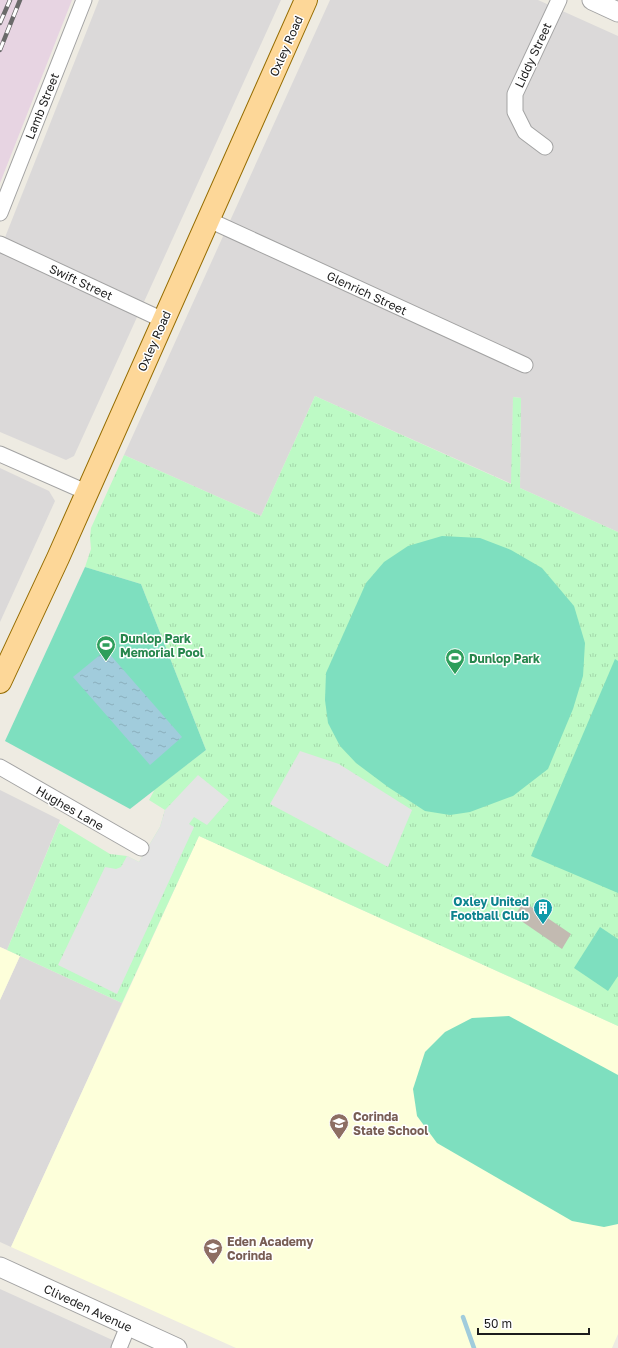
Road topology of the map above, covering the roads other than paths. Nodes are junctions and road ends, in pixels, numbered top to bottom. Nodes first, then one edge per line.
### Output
1 (84, 0) edge
2 (306, 0) edge
3 (559, 0) edge
4 (592, 0) edge
5 (618, 12) edge
6 (546, 147) dead end
7 (0, 213) edge
8 (208, 220) junction
9 (0, 244) edge
10 (163, 320) junction
11 (525, 365) dead end
12 (0, 454) edge
13 (86, 492) junction
14 (0, 682) edge
15 (0, 767) edge
16 (140, 848) dead end
17 (0, 1267) edge
18 (128, 1326) junction
19 (118, 1348) edge
20 (177, 1348) edge

1 - 7 street, Lamb Street
2 - 8 main road, Oxley Road
3 - 6 street, Liddy Street
4 - 5 street
8 - 10 main road, Oxley Road
8 - 11 street, Glenrich Street
9 - 10 street, Swift Street
10 - 13 main road, Oxley Road
12 - 13 street
13 - 14 main road, Oxley Road
15 - 16 street, Hughes Lane
17 - 18 street, Cliveden Avenue
18 - 19 street
18 - 20 street, Cliveden Avenue

